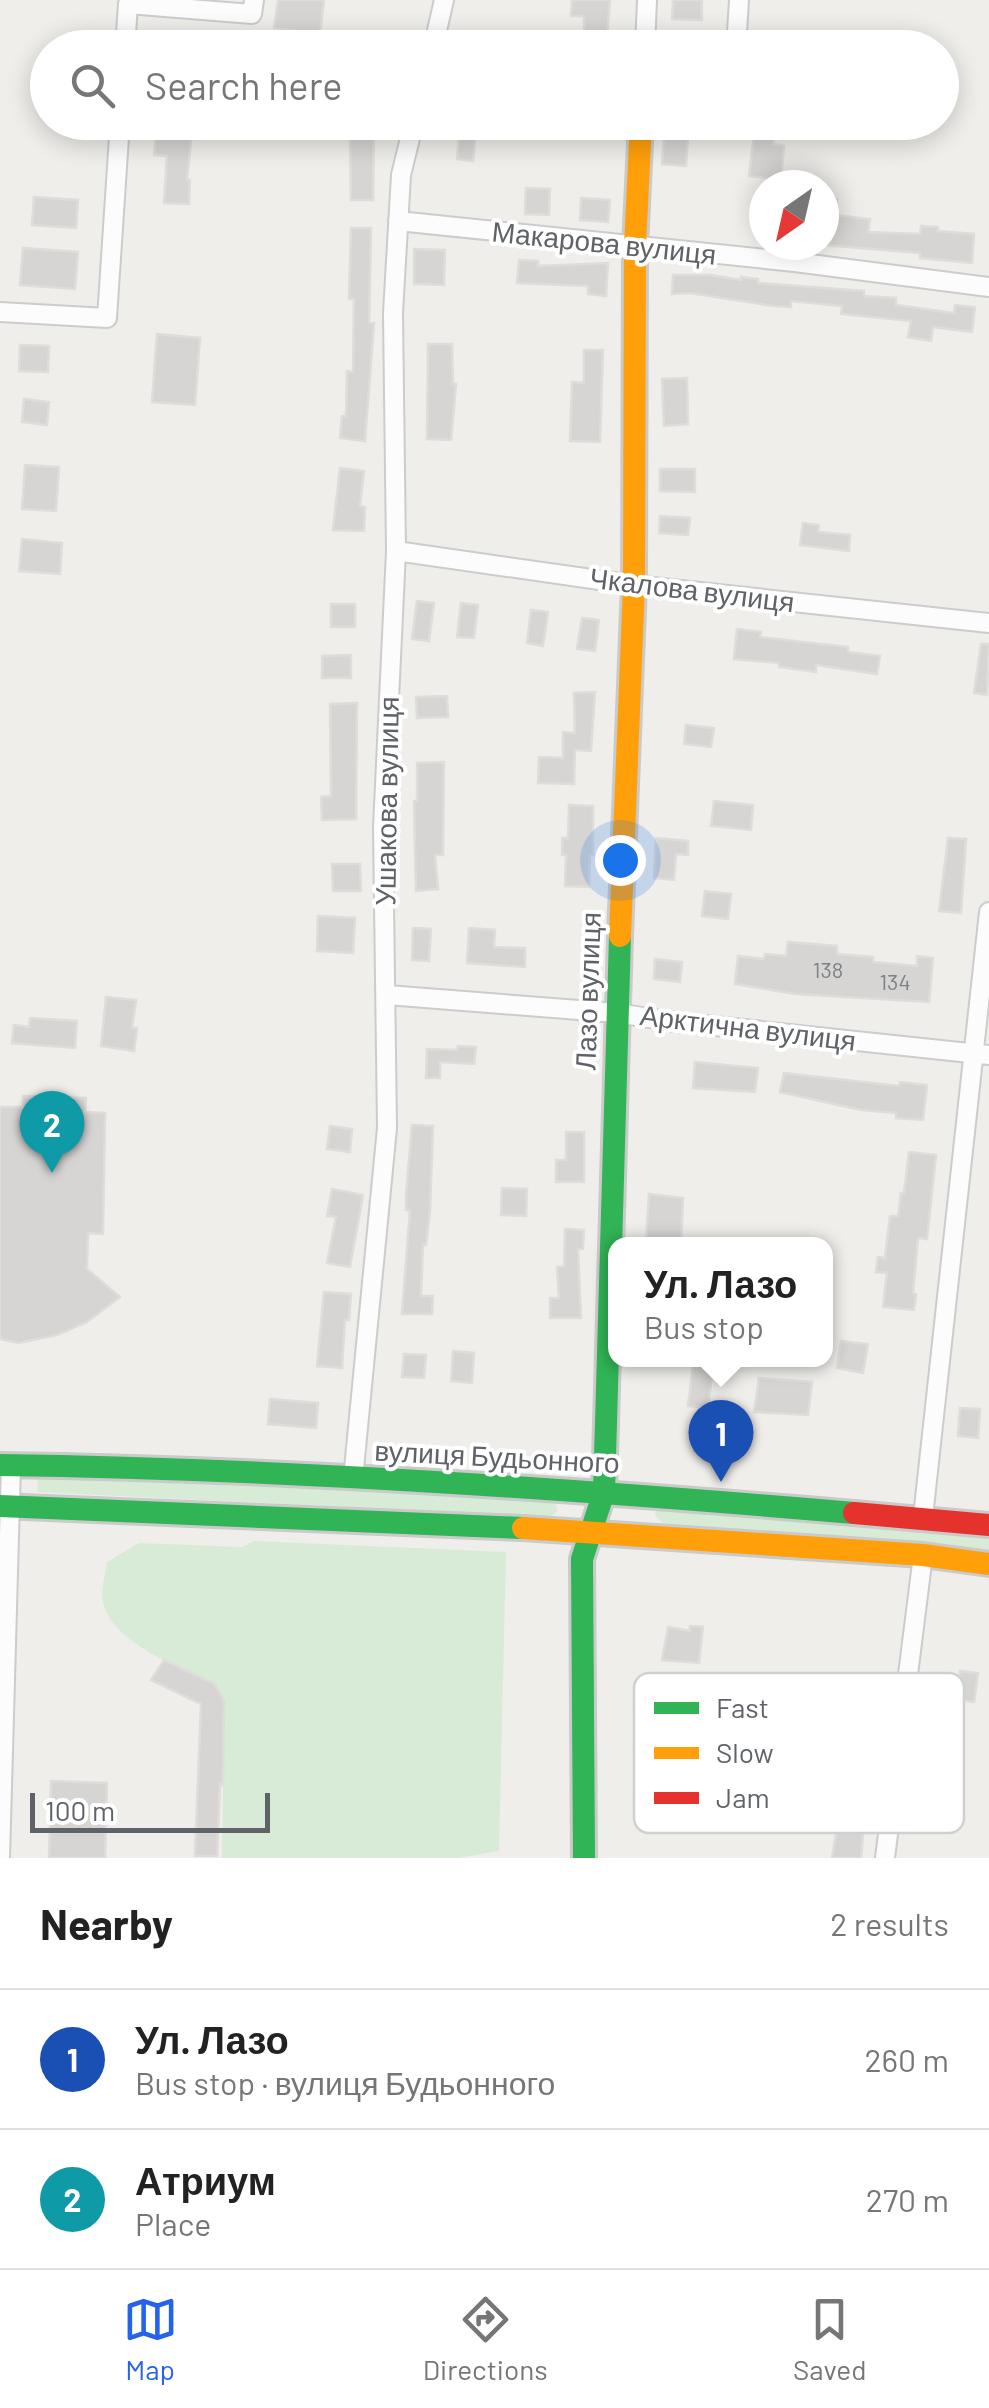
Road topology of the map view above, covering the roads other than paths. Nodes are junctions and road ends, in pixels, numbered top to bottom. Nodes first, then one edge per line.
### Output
1 (254, 0) edge
2 (444, 0) edge
3 (647, 0) edge
4 (739, 0) edge
5 (126, 30) edge
6 (436, 30) edge
7 (646, 30) edge
8 (737, 30) edge
9 (119, 140) edge
10 (410, 140) edge
11 (641, 140) edge
12 (398, 221) junction
13 (635, 246) junction
14 (989, 287) edge
15 (0, 312) edge
16 (396, 551) junction
17 (634, 585) junction
18 (989, 622) edge
19 (989, 912) edge
20 (387, 994) junction
21 (617, 1013) junction
22 (982, 1054) edge
23 (611, 1237) edge
24 (608, 1345) edge
25 (5, 1465) edge
26 (353, 1479) junction
27 (604, 1492) junction
28 (4, 1506) edge
29 (923, 1517) junction
30 (989, 1525) edge
31 (593, 1531) junction
32 (923, 1555) junction
33 (989, 1564) edge
34 (909, 1673) edge
35 (889, 1833) edge
36 (0, 1858) edge
37 (584, 1858) edge
38 (886, 1858) edge

1 - 5 street
2 - 6 street
3 - 7 street
4 - 8 street
9 - 15 street
10 - 12 street, Ушакова вулиця
11 - 13 main road, Лазо вулиця
12 - 13 street, Макарова вулиця
12 - 16 street, Ушакова вулиця
13 - 14 street, Макарова вулиця
13 - 17 main road, Лазо вулиця
16 - 17 street, Чкалова вулиця
16 - 20 street, Ушакова вулиця
17 - 18 street, Чкалова вулиця
17 - 21 main road, Лазо вулиця
19 - 22 street
20 - 21 street, Арктична вулиця
20 - 26 street, Ушакова вулиця
21 - 22 street, Арктична вулиця
21 - 23 main road, Лазо вулиця
22 - 29 street
24 - 27 main road, Лазо вулиця
25 - 26 main road, вулиця Будьонного
25 - 28 street
26 - 27 main road, вулиця Будьонного
27 - 29 main road, вулиця Будьонного
27 - 31 main road, Лазо вулиця
28 - 31 main road
28 - 36 street
29 - 30 main road, вулиця Будьонного
31 - 32 main road
31 - 37 main road, Лазо вулиця
32 - 33 main road
32 - 34 street
35 - 38 street

